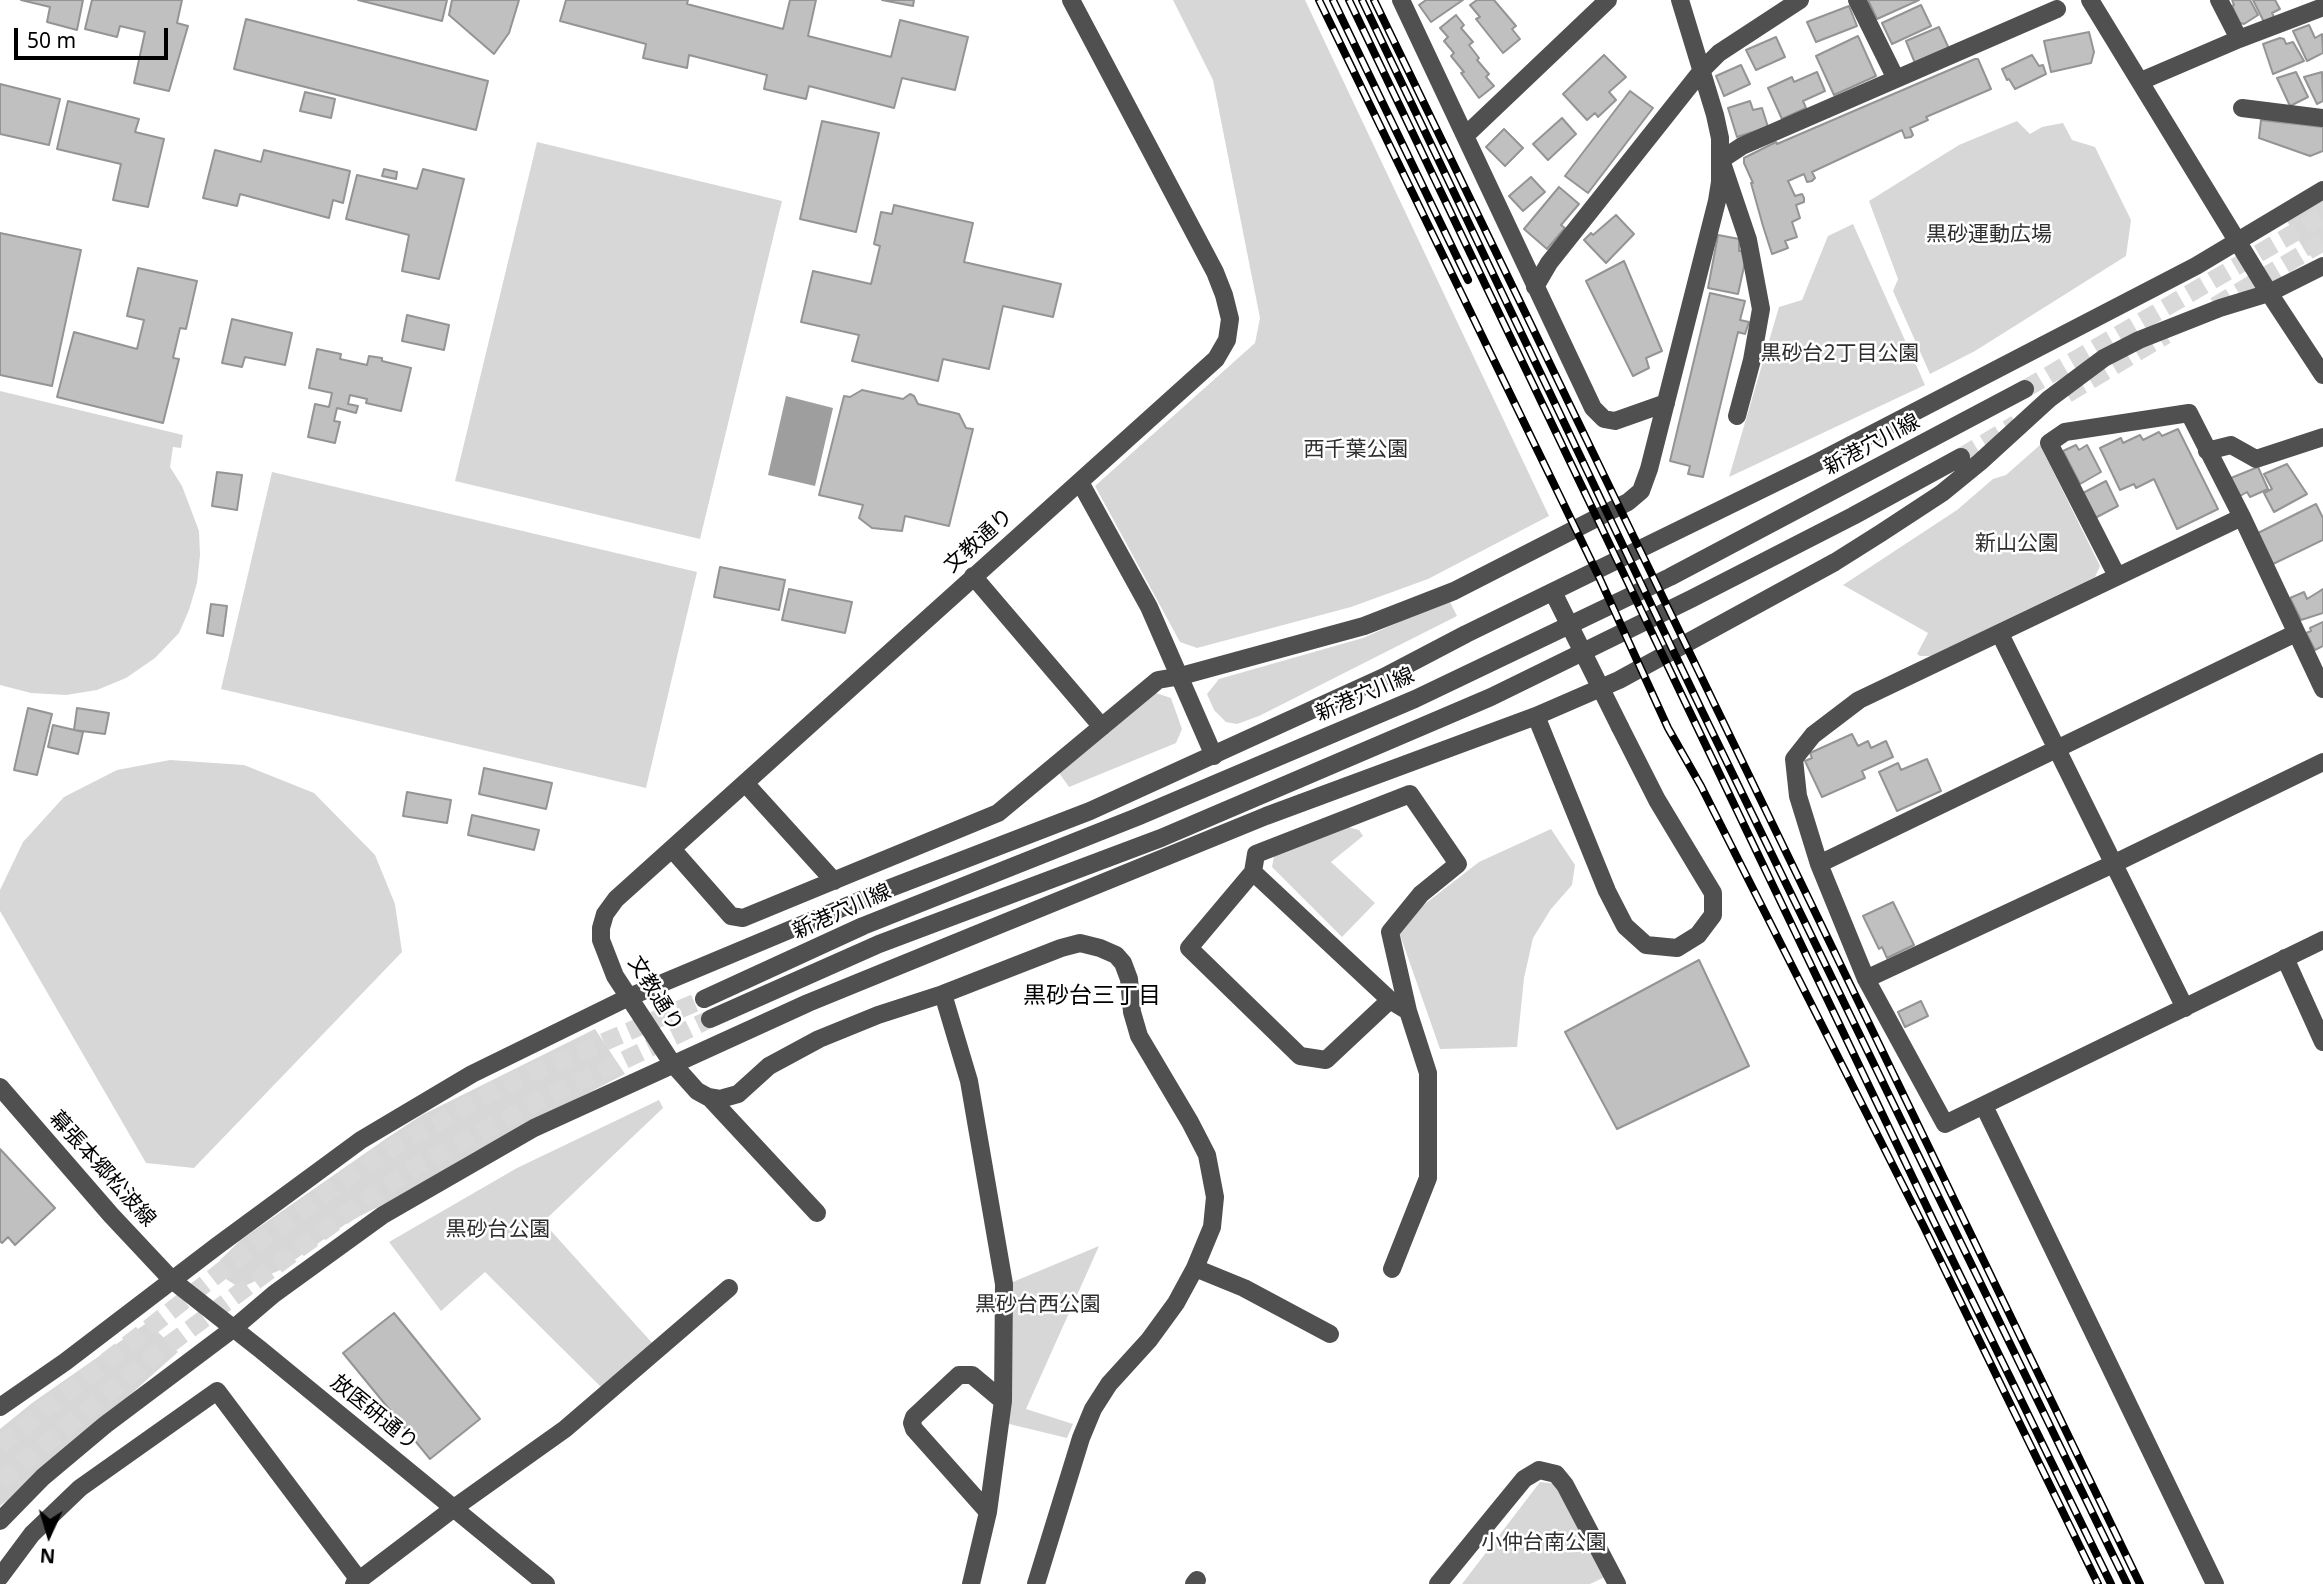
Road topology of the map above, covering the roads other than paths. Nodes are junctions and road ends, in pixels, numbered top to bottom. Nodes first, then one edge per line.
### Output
1 (1071, 0) edge
2 (1401, 0) edge
3 (1608, 0) edge
4 (1680, 0) edge
5 (1800, 0) edge
6 (1857, 0) edge
7 (2090, 0) edge
8 (2219, 0) edge
9 (2323, 7) edge
10 (2057, 9) dead end
11 (2239, 39) junction
12 (1703, 69) junction
13 (1896, 79) junction
14 (2141, 81) junction
15 (2242, 108) dead end
16 (2323, 118) edge
17 (1466, 135) junction
18 (1721, 160) junction
19 (2323, 190) edge
20 (2238, 242) junction
21 (2323, 266) edge
22 (1535, 286) junction
23 (2269, 293) junction
24 (2323, 375) edge
25 (2025, 389) tunnel mouth
26 (1666, 403) junction
27 (1737, 416) dead end
28 (2323, 437) edge
29 (2207, 451) junction
30 (1961, 457) tunnel mouth
31 (1080, 482) junction
32 (2242, 517) junction
33 (973, 576) junction
34 (2117, 576) junction
35 (1553, 593) junction
36 (2000, 634) junction
37 (2296, 634) junction
38 (1181, 676) junction
39 (2323, 689) edge
40 (1536, 716) junction
41 (1102, 727) junction
42 (2057, 748) junction
43 (1214, 757) junction
44 (2323, 762) edge
45 (746, 783) junction
46 (672, 849) junction
47 (1819, 863) junction
48 (2113, 864) junction
49 (1253, 872) junction
50 (834, 881) junction
51 (2323, 940) edge
52 (2285, 958) junction
53 (1867, 979) junction
54 (943, 994) junction
55 (629, 997) junction
56 (704, 999) tunnel mouth
57 (1390, 1000) junction
58 (2185, 1008) junction
59 (1408, 1011) junction
60 (710, 1019) tunnel mouth
61 (2323, 1042) edge
62 (672, 1063) junction
63 (0, 1087) edge
64 (710, 1098) junction
65 (1983, 1106) junction
66 (817, 1213) dead end
67 (1195, 1268) junction
68 (1392, 1269) dead end
69 (172, 1280) junction
70 (729, 1288) dead end
71 (234, 1328) junction
72 (1330, 1334) dead end
73 (1003, 1401) junction
74 (0, 1407) edge
75 (43, 1477) junction
76 (454, 1508) junction
77 (0, 1510) edge
78 (988, 1511) junction
79 (0, 1521) edge
80 (0, 1577) edge
81 (357, 1582) edge
82 (545, 1584) edge
83 (971, 1584) edge
84 (1036, 1584) edge
85 (1438, 1584) edge
86 (1617, 1584) edge
87 (2215, 1584) edge

1 - 31 street, 文教通り
2 - 17 street
3 - 17 street
4 - 12 street
5 - 12 street
6 - 13 street
7 - 14 street
8 - 11 street
9 - 11 street
10 - 13 street
11 - 14 street
12 - 18 street
12 - 22 street
13 - 18 street
14 - 20 street
15 - 16 street
17 - 22 street
18 - 26 street
18 - 27 street
19 - 20 street
20 - 23 street
20 - 35 street
21 - 23 street
22 - 26 street
23 - 24 street
23 - 40 street
25 - 56 street, 新港穴川線
26 - 38 street
28 - 29 street
29 - 32 street
29 - 34 street
30 - 60 street
31 - 33 street, 文教通り
31 - 38 street
32 - 34 street
32 - 37 street
33 - 41 street
33 - 45 street, 文教通り
34 - 36 street
35 - 40 street, bridge
35 - 43 street
36 - 42 street
36 - 47 street
37 - 39 street
37 - 42 street
38 - 41 street
38 - 43 street
40 - 62 street
41 - 50 street
42 - 47 street
42 - 48 street
43 - 55 street
44 - 48 street
45 - 46 street, 文教通り
45 - 50 street
46 - 50 street
46 - 55 street, 文教通り
47 - 53 street
48 - 53 street
48 - 58 street
49 - 57 street
49 - 57 street
49 - 59 street
51 - 52 street
52 - 58 street
52 - 61 street
53 - 65 street
54 - 64 street
54 - 67 street
54 - 73 street
55 - 62 street, 文教通り
55 - 69 street
57 - 59 street
58 - 65 street
59 - 68 street
62 - 64 street, 文教通り
62 - 71 street
63 - 69 street, 幕張本郷松波線
64 - 66 street, 文教通り
65 - 87 street
67 - 72 street
67 - 84 street
69 - 71 street, 放医研通り
69 - 74 street
70 - 76 street
71 - 75 street
71 - 76 street, 放医研通り
73 - 78 street
73 - 78 street
75 - 77 street
75 - 79 street
76 - 81 street
76 - 82 street, 放医研通り
78 - 83 street
80 - 81 street
85 - 86 street

